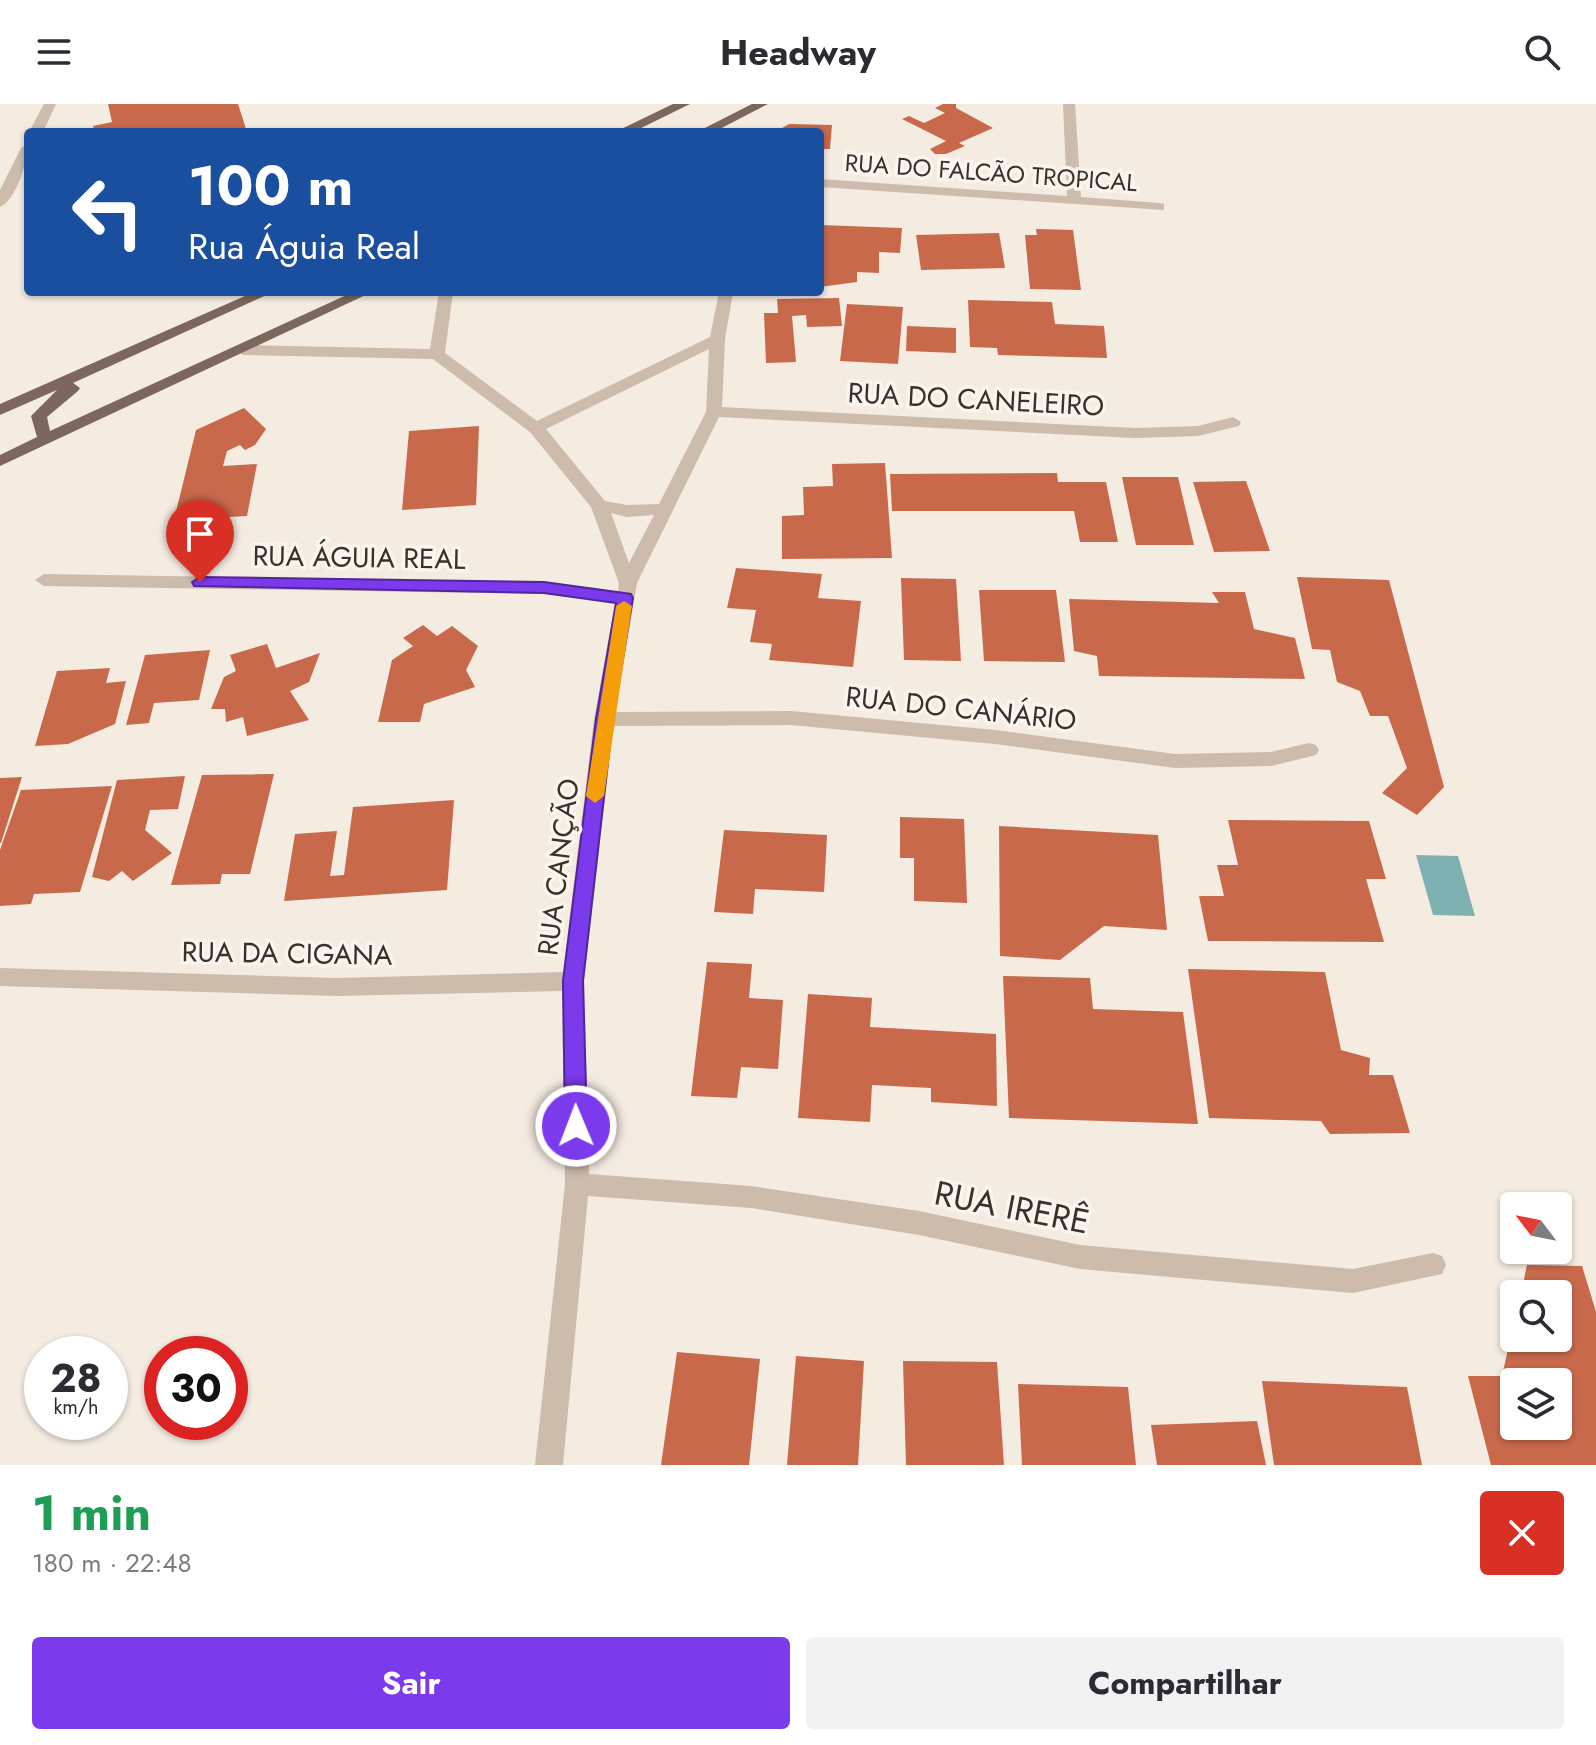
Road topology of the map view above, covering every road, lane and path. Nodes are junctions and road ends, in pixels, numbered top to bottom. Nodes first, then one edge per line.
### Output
1 (50, 104) edge
2 (684, 104) edge
3 (734, 104) edge
4 (762, 104) edge
5 (1069, 104) edge
6 (38, 128) edge
7 (631, 128) edge
8 (707, 128) edge
9 (711, 128) edge
10 (24, 156) edge
11 (824, 183) edge
12 (1074, 201) junction
13 (0, 203) edge
14 (1159, 207) dead end
15 (257, 296) edge
16 (357, 296) edge
17 (445, 296) edge
18 (725, 296) edge
19 (717, 339) junction
20 (243, 350) junction
21 (437, 354) junction
22 (128, 355) junction
23 (0, 410) edge
24 (714, 412) junction
25 (1233, 422) dead end
26 (536, 428) junction
27 (47, 440) junction
28 (0, 461) edge
29 (599, 505) junction
30 (666, 509) junction
31 (44, 580) dead end
32 (627, 591) junction
33 (604, 719) junction
34 (1309, 750) dead end
35 (0, 977) edge
36 (573, 981) junction
37 (577, 1184) junction
38 (1433, 1265) dead end
39 (549, 1465) edge

1 - 6 street
2 - 7 main road
3 - 8 main road
4 - 9 main road
5 - 12 street
10 - 13 street
11 - 12 street, RUA DO FALCÃO TROPICAL
12 - 14 street, RUA DO FALCÃO TROPICAL
15 - 22 main road
16 - 20 main road
17 - 21 street
18 - 19 street
19 - 24 street
19 - 26 street
20 - 21 street
20 - 27 main road
21 - 26 street
22 - 23 main road
22 - 27 main road
24 - 25 street, RUA DO CANELEIRO
24 - 30 street
26 - 29 street
27 - 28 main road
29 - 30 street
29 - 32 street
30 - 32 street
31 - 32 street, RUA ÁGUIA REAL
32 - 33 street, RUA CANÇÃO
33 - 34 street, RUA DO CANÁRIO
33 - 36 street, RUA CANÇÃO
35 - 36 street, RUA DA CIGANA
36 - 37 street, RUA CANÇÃO
37 - 38 street, RUA IRERÊ
37 - 39 street, RUA CANÇÃO

